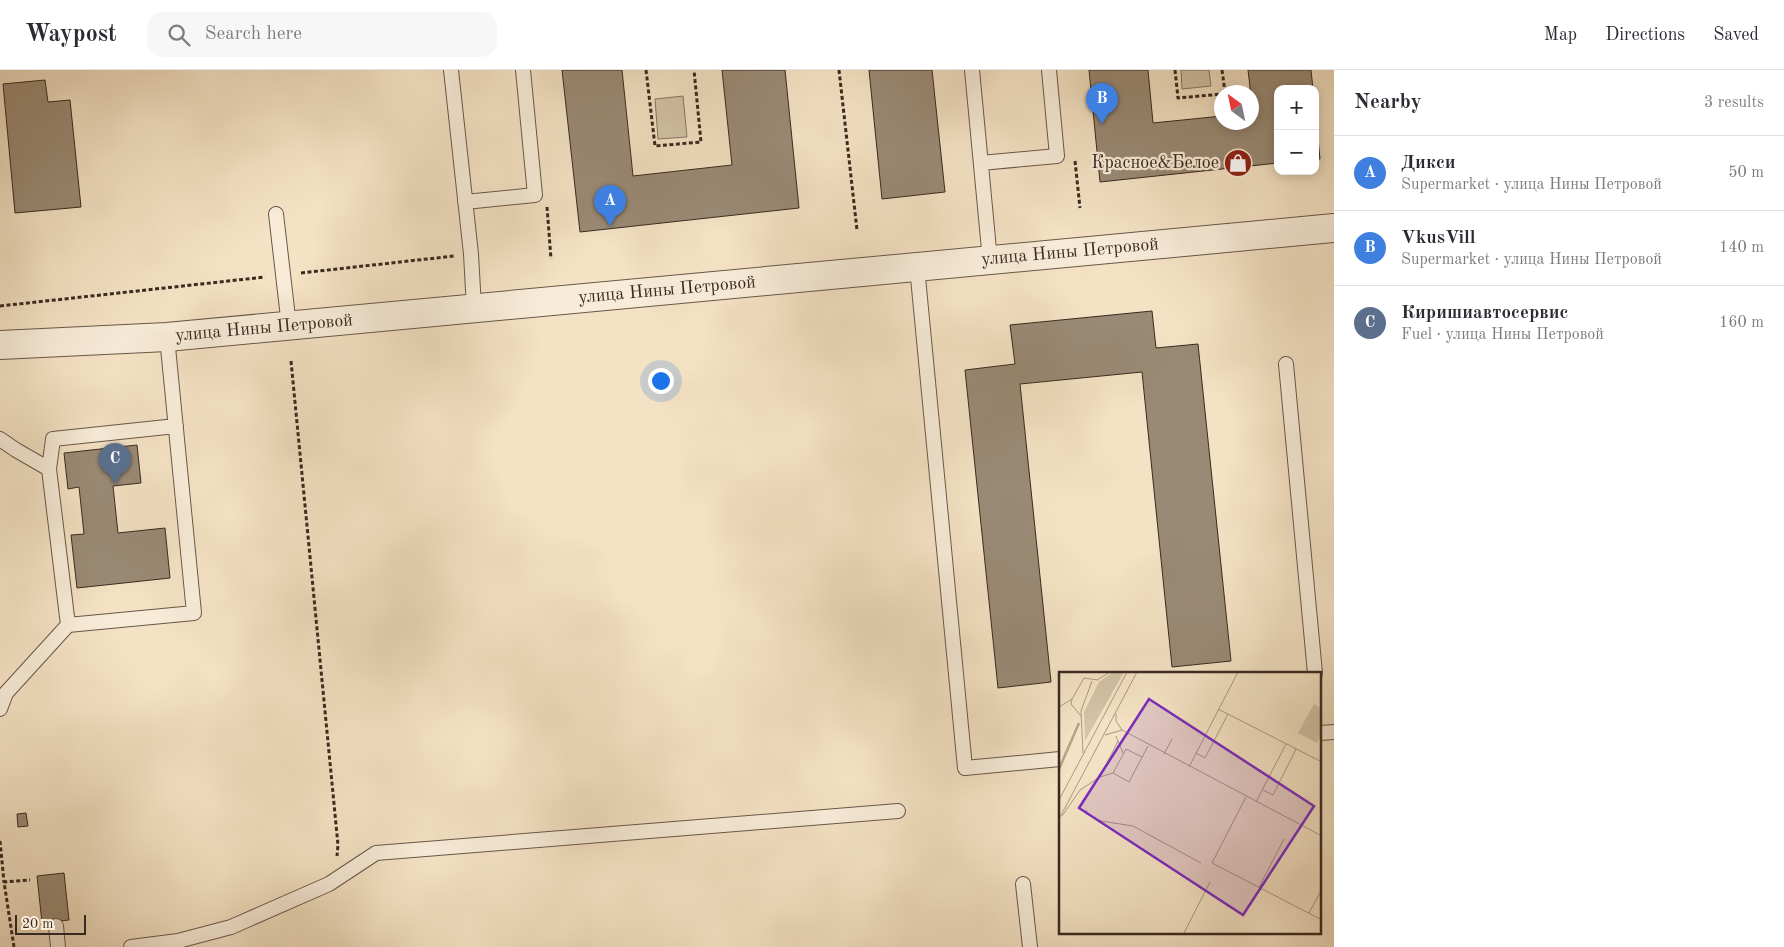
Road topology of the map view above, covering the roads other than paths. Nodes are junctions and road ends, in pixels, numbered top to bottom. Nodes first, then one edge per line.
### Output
1 (451, 70) edge
2 (523, 70) edge
3 (972, 70) edge
4 (1049, 70) edge
5 (982, 163) junction
6 (464, 202) junction
7 (276, 214) dead end
8 (1334, 228) edge
9 (990, 260) junction
10 (916, 267) junction
11 (474, 308) junction
12 (289, 326) junction
13 (167, 337) junction
14 (0, 345) edge
15 (1286, 364) dead end
16 (176, 426) junction
17 (0, 439) edge
18 (49, 469) junction
19 (68, 625) junction
20 (1316, 672) edge
21 (3, 687) edge
22 (0, 709) edge
23 (1059, 759) edge
24 (898, 811) dead end
25 (1023, 884) dead end
26 (56, 926) dead end
27 (58, 947) edge
28 (130, 947) edge
29 (1030, 947) edge

1 - 6 lane
2 - 6 lane
3 - 5 lane
4 - 5 lane
5 - 9 lane
6 - 11 lane
7 - 12 lane
8 - 9 street, улица Нины Петровой
9 - 10 street, улица Нины Петровой
10 - 11 street, улица Нины Петровой
10 - 23 lane
11 - 12 street, улица Нины Петровой
12 - 13 street, улица Нины Петровой
13 - 14 street, улица Нины Петровой
13 - 16 lane
15 - 20 lane
16 - 18 lane
16 - 19 lane
17 - 18 lane
18 - 19 lane
19 - 21 lane
21 - 22 lane
24 - 28 lane
25 - 29 lane
26 - 27 lane

